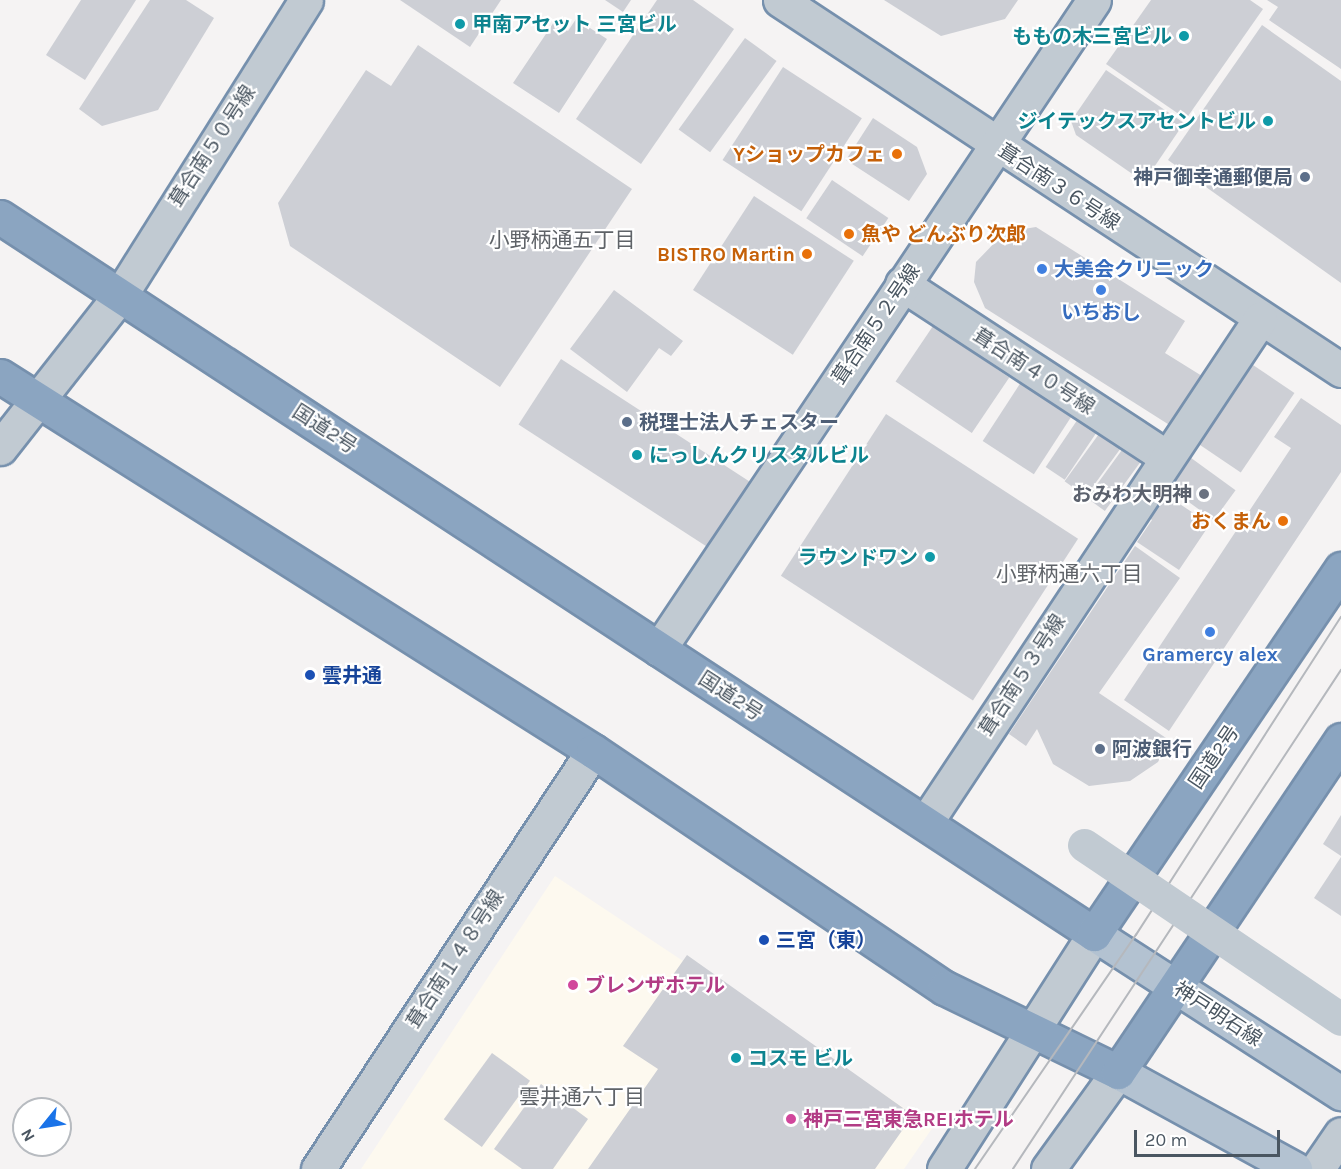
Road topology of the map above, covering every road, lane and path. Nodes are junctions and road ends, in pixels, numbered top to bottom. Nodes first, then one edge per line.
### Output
1 (306, 0) edge
2 (780, 0) edge
3 (1094, 0) edge
4 (997, 146) junction
5 (0, 217) edge
6 (902, 284) junction
7 (121, 294) junction
8 (1260, 319) junction
9 (1341, 370) edge
10 (0, 376) edge
11 (39, 402) junction
12 (0, 448) edge
13 (1166, 457) junction
14 (1341, 569) edge
15 (659, 649) junction
16 (1341, 740) edge
17 (593, 751) junction
18 (926, 822) junction
19 (1084, 845) dead end
20 (1094, 934) junction
21 (1178, 988) junction
22 (1341, 1019) edge
23 (1029, 1032) junction
24 (1118, 1072) junction
25 (1341, 1093) edge
26 (1341, 1134) edge
27 (318, 1169) edge
28 (944, 1169) edge
29 (1048, 1169) edge
30 (1295, 1169) edge
31 (1317, 1169) edge

1 - 7 street, 葺合南５０号線
2 - 4 street, 葺合南３６号線
3 - 4 street, 葺合南５２号線
4 - 6 street, 葺合南５２号線
4 - 8 street, 葺合南３６号線
5 - 7 highway, 国道2号
6 - 13 street, 葺合南４０号線
6 - 15 street, 葺合南５２号線
7 - 11 street, 葺合南５０号線
7 - 15 highway, 国道2号
8 - 9 street, 葺合南３６号線
8 - 13 street, 葺合南５３号線
10 - 11 highway
11 - 12 street, 葺合南５０号線
11 - 17 highway
13 - 18 street, 葺合南５３号線
14 - 20 highway, 国道2号
15 - 18 highway, 国道2号
16 - 21 highway
17 - 23 highway
17 - 27 street, 葺合南１４８号線
18 - 20 highway, 国道2号
19 - 22 street, bridge
20 - 21 main road, 神戸明石線
20 - 23 street
21 - 24 highway
21 - 25 main road, 神戸明石線
23 - 24 highway
23 - 28 street
24 - 29 street
24 - 30 main road
26 - 31 street

